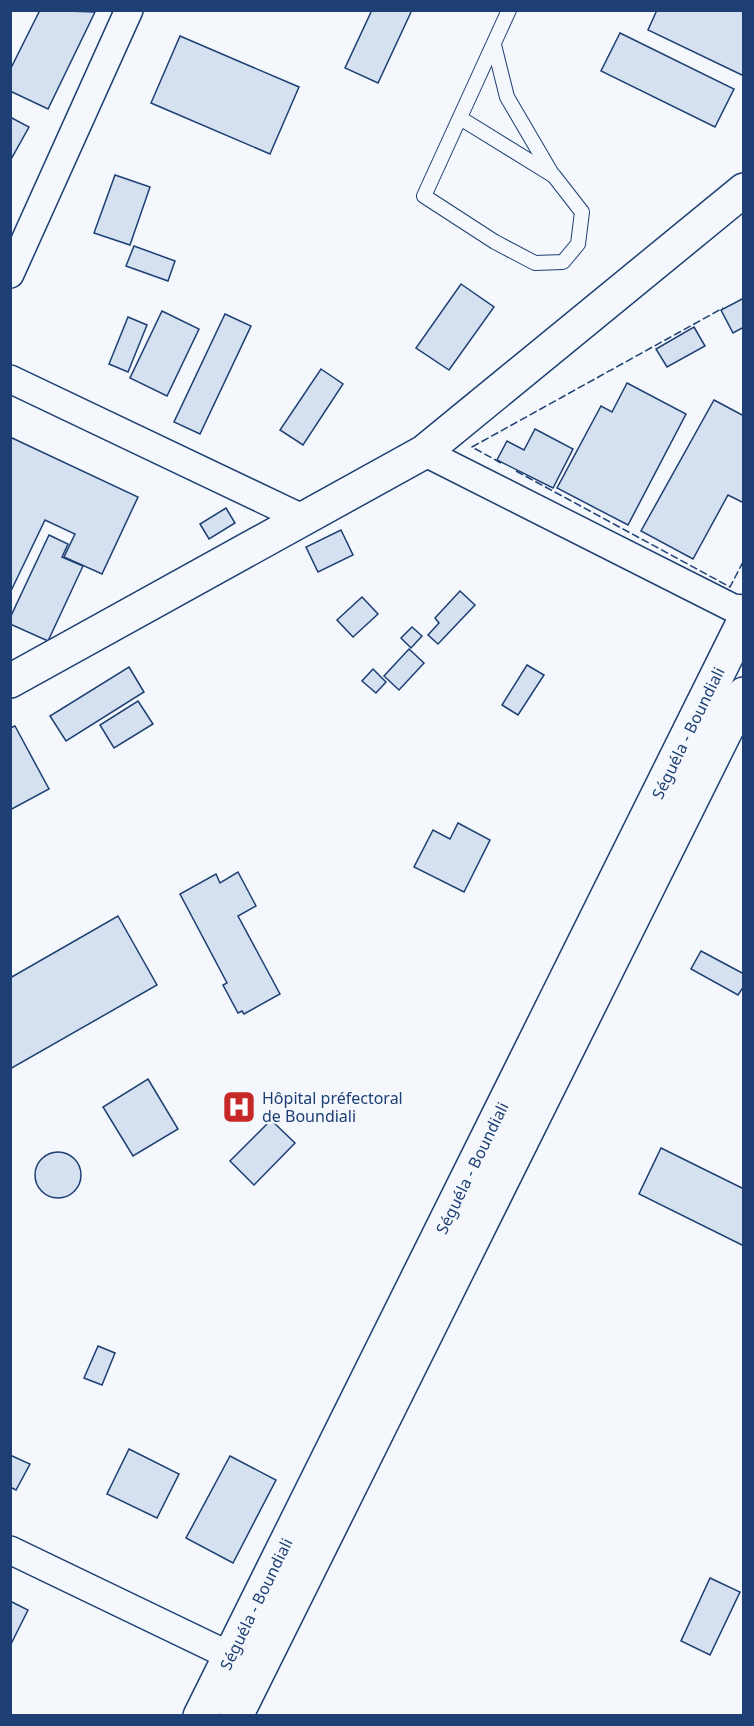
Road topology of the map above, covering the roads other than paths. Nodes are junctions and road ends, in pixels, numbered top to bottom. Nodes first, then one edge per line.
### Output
1 (129, 10) edge
2 (509, 10) edge
3 (494, 45) junction
4 (460, 118) junction
5 (554, 176) junction
6 (744, 190) edge
7 (10, 274) edge
8 (10, 379) edge
9 (424, 452) junction
10 (304, 519) junction
11 (744, 609) edge
12 (744, 621) edge
13 (10, 681) edge
14 (744, 694) edge
15 (10, 1550) edge
16 (245, 1663) junction
17 (200, 1716) edge
18 (236, 1716) edge

1 - 7 street
2 - 3 lane
3 - 4 lane
3 - 5 lane
4 - 5 lane
4 - 5 lane
6 - 9 main road
8 - 10 street
9 - 10 main road
9 - 11 street
10 - 13 main road
12 - 16 main road, Séguéla - Boundiali
14 - 16 main road, Séguéla - Boundiali
15 - 16 street
16 - 17 main road, Séguéla - Boundiali
16 - 18 main road, Séguéla - Boundiali

